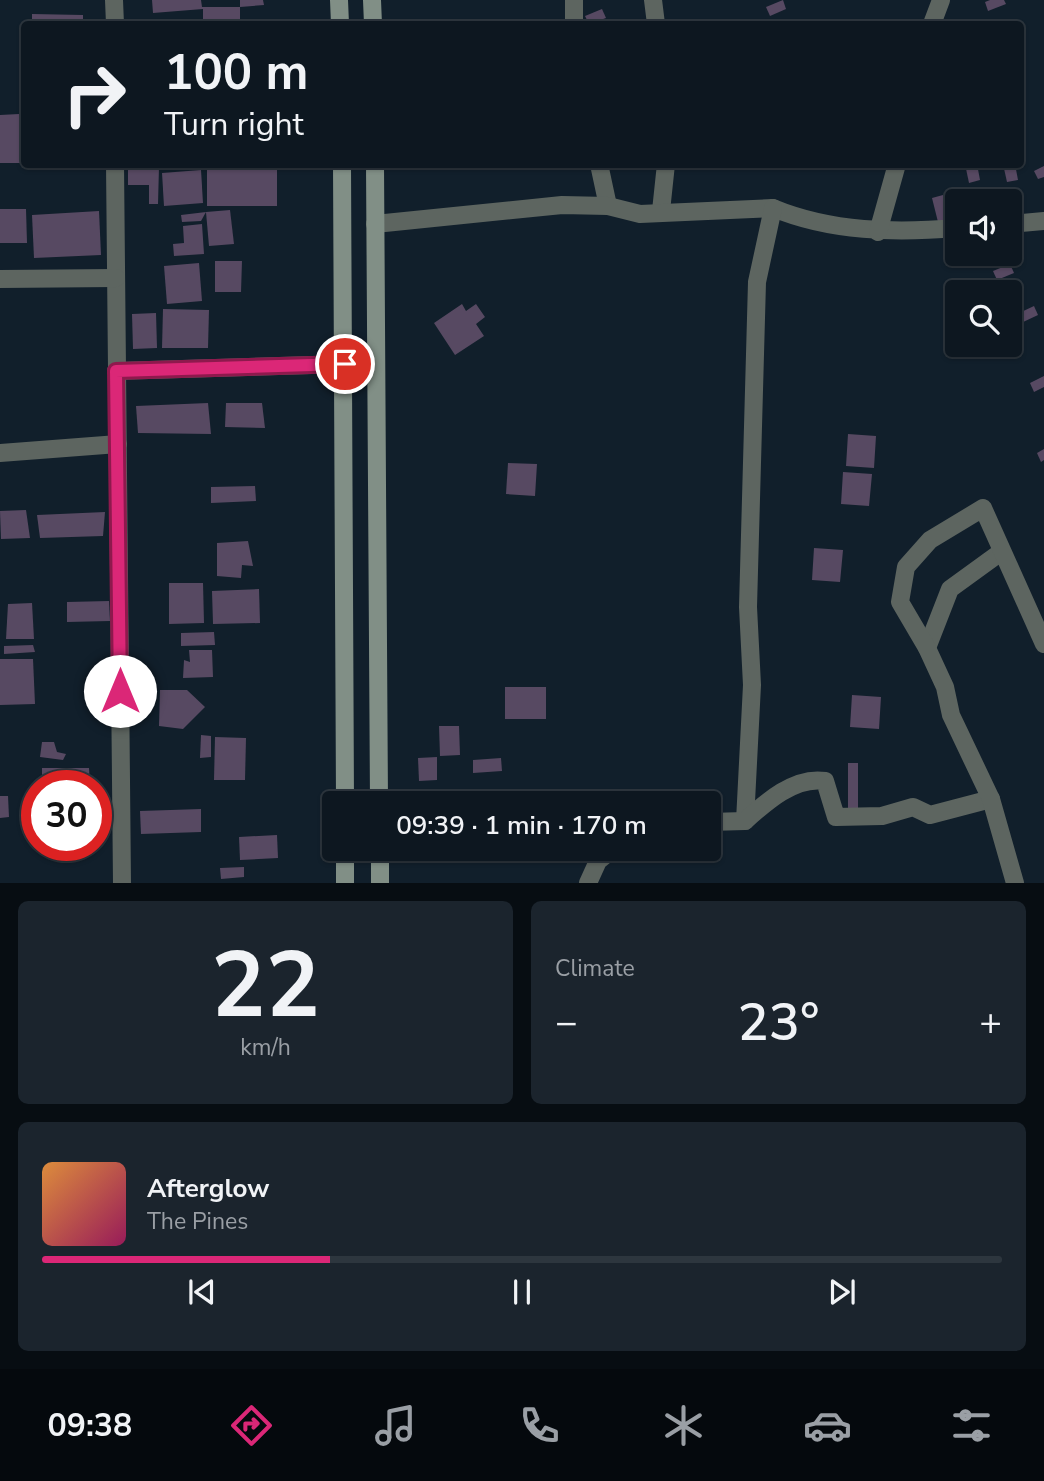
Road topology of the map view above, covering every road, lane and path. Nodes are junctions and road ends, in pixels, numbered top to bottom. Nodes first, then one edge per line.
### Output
1 (114, 0) edge
2 (339, 0) edge
3 (372, 0) edge
4 (574, 0) edge
5 (653, 0) edge
6 (941, 0) edge
7 (115, 21) edge
8 (340, 21) edge
9 (373, 21) edge
10 (575, 21) edge
11 (656, 21) edge
12 (933, 21) edge
13 (115, 168) edge
14 (342, 168) edge
15 (375, 168) edge
16 (599, 168) edge
17 (666, 168) edge
18 (896, 168) edge
19 (608, 206) junction
20 (773, 208) junction
21 (661, 212) junction
22 (1044, 221) edge
23 (1022, 223) edge
24 (376, 224) junction
25 (945, 229) edge
26 (878, 232) junction
27 (116, 278) junction
28 (0, 279) edge
29 (345, 364) junction
30 (116, 371) junction
31 (118, 444) junction
32 (0, 453) edge
33 (1001, 552) junction
34 (1036, 600) edge
35 (1044, 644) edge
36 (927, 648) junction
37 (345, 791) edge
38 (379, 791) edge
39 (991, 799) junction
40 (746, 821) junction
41 (721, 822) edge
42 (345, 861) edge
43 (380, 861) edge
44 (598, 861) edge
45 (122, 883) edge
46 (345, 883) edge
47 (380, 883) edge
48 (588, 883) edge
49 (1015, 883) edge

1 - 7 street
2 - 8 main road
3 - 9 main road
4 - 10 street
5 - 11 street
6 - 12 street
13 - 27 street
14 - 29 main road
15 - 24 main road
16 - 19 street
17 - 21 street
18 - 26 street
19 - 21 street
19 - 24 street
20 - 21 street
20 - 26 street
20 - 40 street
22 - 23 street
24 - 38 main road
25 - 26 street
27 - 28 street
27 - 30 street
29 - 30 street
29 - 37 main road
30 - 31 street
31 - 32 street
31 - 45 street
33 - 34 street
33 - 36 street
33 - 36 street
34 - 35 street
36 - 39 street
39 - 40 street
39 - 49 street
40 - 41 street
42 - 46 main road
43 - 47 main road
44 - 48 street

